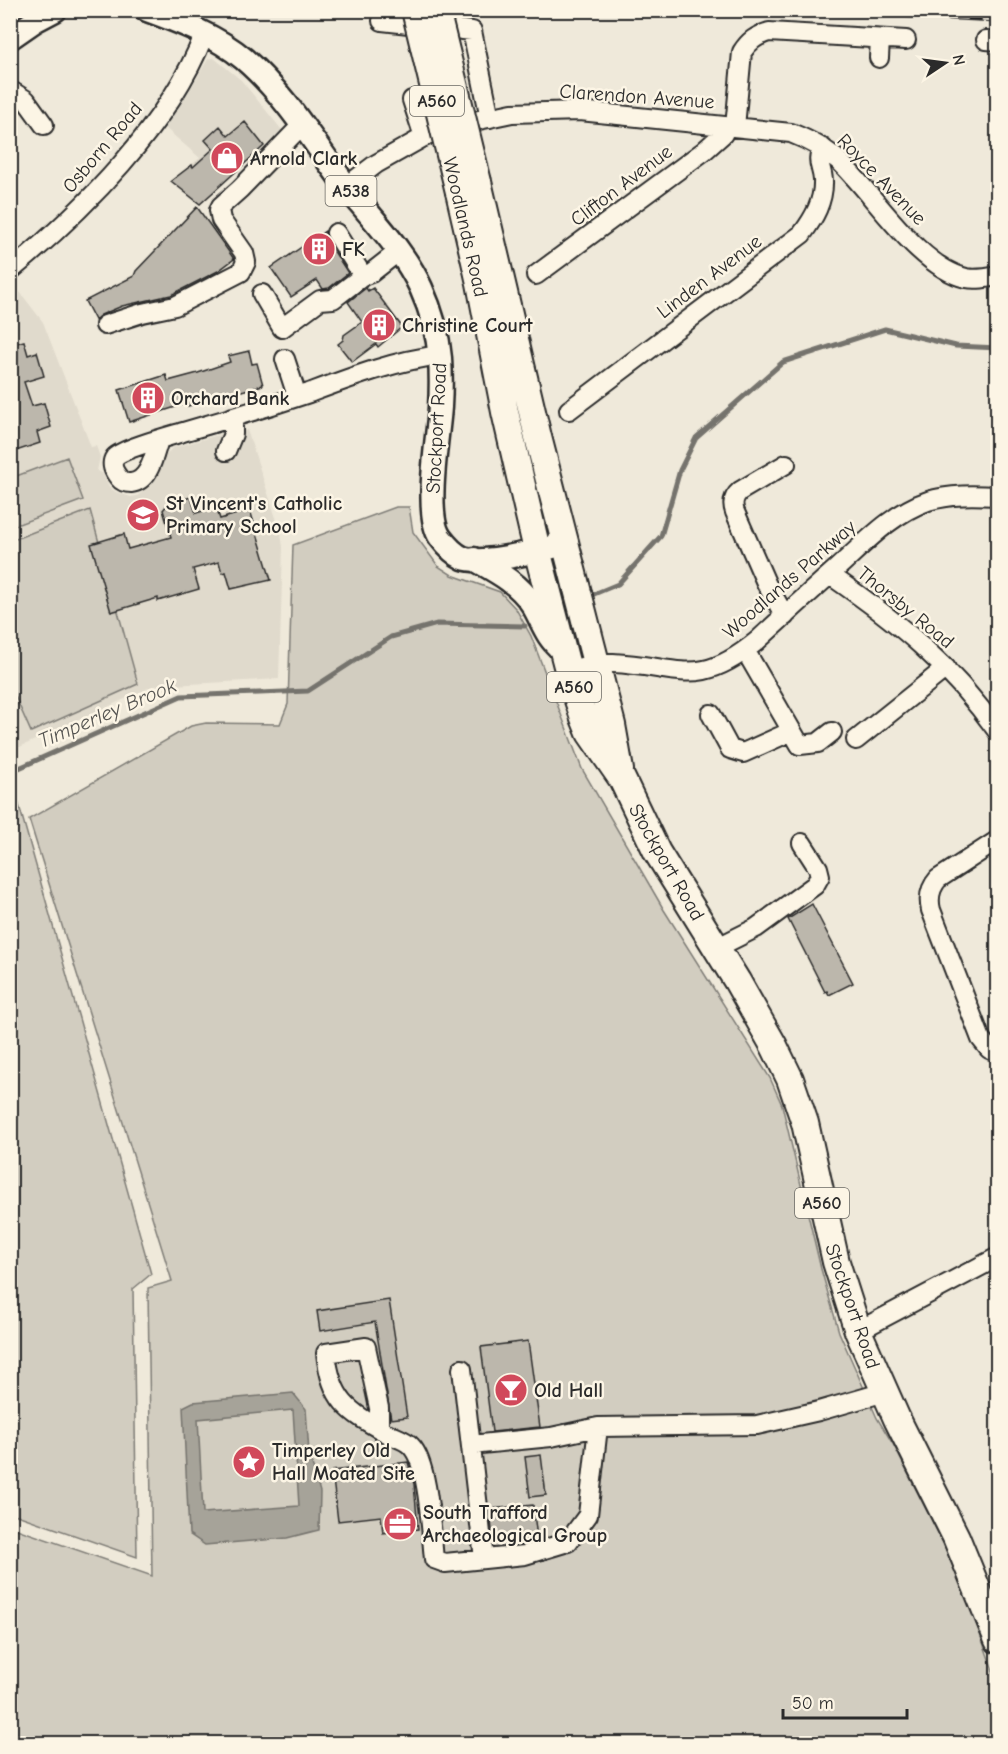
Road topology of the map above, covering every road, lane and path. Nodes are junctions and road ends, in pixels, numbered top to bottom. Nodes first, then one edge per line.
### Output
1 (55, 10) edge
2 (147, 10) edge
3 (415, 10) edge
4 (436, 10) edge
5 (382, 21) dead end
6 (204, 35) junction
7 (10, 38) edge
8 (880, 39) junction
9 (906, 40) dead end
10 (879, 58) dead end
11 (10, 90) edge
12 (412, 100) dead end
13 (490, 118) junction
14 (44, 125) dead end
15 (302, 125) junction
16 (731, 126) junction
17 (424, 137) junction
18 (823, 148) junction
19 (347, 186) junction
20 (468, 187) junction
21 (336, 233) dead end
22 (399, 251) junction
23 (10, 271) edge
24 (536, 275) dead end
25 (363, 276) junction
26 (998, 276) edge
27 (262, 294) dead end
28 (105, 326) dead end
29 (440, 355) junction
30 (285, 358) dead end
31 (297, 396) junction
32 (569, 410) dead end
33 (233, 417) junction
34 (159, 440) dead end
35 (226, 451) dead end
36 (786, 464) dead end
37 (998, 496) edge
38 (566, 544) junction
39 (537, 550) junction
40 (474, 559) junction
41 (830, 575) junction
42 (784, 616) junction
43 (745, 650) junction
44 (566, 661) junction
45 (595, 664) junction
46 (946, 668) junction
47 (711, 714) dead end
48 (792, 731) junction
49 (832, 732) dead end
50 (998, 732) edge
51 (856, 740) dead end
52 (622, 779) junction
53 (998, 840) edge
54 (802, 843) dead end
55 (716, 948) junction
56 (998, 1053) edge
57 (998, 1257) edge
58 (858, 1331) junction
59 (462, 1369) dead end
60 (885, 1392) junction
61 (598, 1427) junction
62 (379, 1428) dead end
63 (471, 1445) junction
64 (484, 1559) junction
65 (998, 1640) edge

1 - 7 main road
2 - 6 main road, Stockport Road / A538
3 - 20 highway, Woodlands Road / A560, bridge
4 - 20 highway, Woodlands Road / A560, bridge
5 - 13 street
6 - 15 main road, Stockport Road / A538
6 - 23 street, Osborn Road
8 - 9 street
8 - 10 street
8 - 16 street
11 - 14 street
12 - 17 street
13 - 16 street, Clarendon Avenue
13 - 17 street, Clarendon Avenue
15 - 19 main road, Stockport Road / A538
15 - 28 street
16 - 18 street, Royce Avenue
16 - 24 street, Clifton Avenue
17 - 19 street, Clarendon Avenue
18 - 26 street, Royce Avenue
18 - 32 street, Linden Avenue
19 - 22 main road, Stockport Road / A538
20 - 38 highway, Woodlands Road / A560
20 - 39 highway, Woodlands Road / A560
21 - 25 street
22 - 25 street
22 - 29 main road, Stockport Road / A538
25 - 27 street
29 - 31 street
29 - 40 main road, Stockport Road / A538
30 - 31 street
31 - 33 street
33 - 34 street
33 - 35 street
36 - 42 street
37 - 41 street, Woodlands Parkway
38 - 39 main road
38 - 45 highway, Stockport Road / A560
39 - 40 main road
39 - 44 highway, Stockport Road / A560
40 - 44 main road, Stockport Road
41 - 42 street, Woodlands Parkway
41 - 46 street, Thorsby Road
42 - 43 street, Woodlands Parkway
43 - 45 street, Woodlands Parkway
43 - 48 street
44 - 45 street, Woodlands Parkway
44 - 52 highway, Stockport Road / A560
45 - 52 highway, Stockport Road / A560
46 - 50 street, Thorsby Road
46 - 51 street
47 - 48 street
48 - 49 street
52 - 55 highway, Stockport Road / A560
53 - 56 street
54 - 55 street
55 - 58 highway, Stockport Road / A560
57 - 58 street
58 - 60 highway, Stockport Road / A560
59 - 63 street
60 - 61 street
60 - 65 highway, Stockport Road / A560
61 - 63 street
61 - 64 street
62 - 64 street
63 - 64 street

